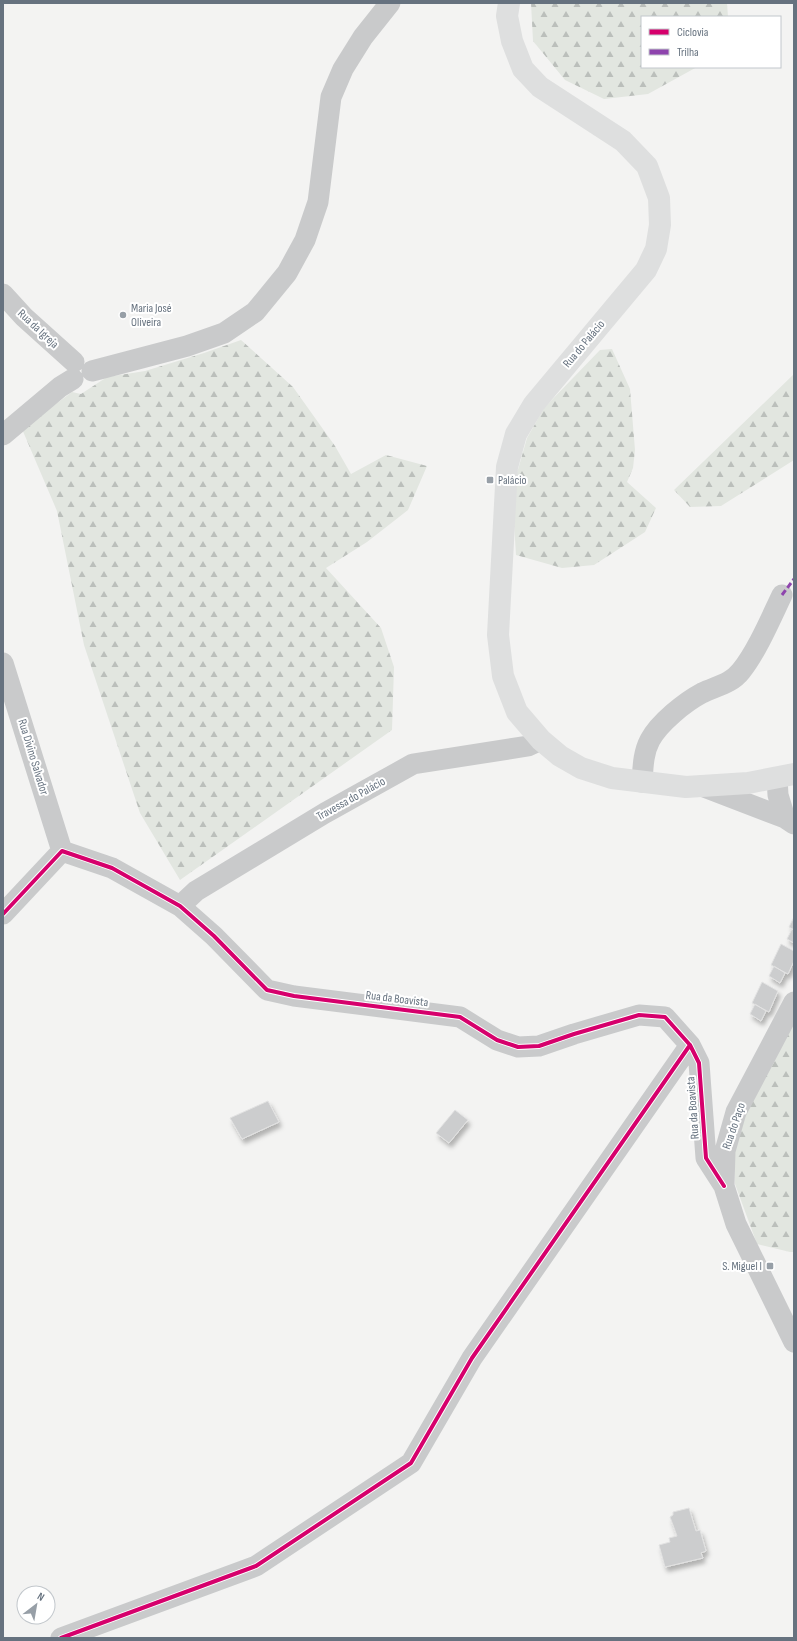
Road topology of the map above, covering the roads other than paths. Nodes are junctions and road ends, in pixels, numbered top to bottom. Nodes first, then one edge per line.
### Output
1 (390, 3) edge
2 (510, 3) edge
3 (3, 294) edge
4 (80, 371) junction
5 (3, 435) edge
6 (782, 595) dead end
7 (3, 663) edge
8 (541, 740) junction
9 (785, 776) edge
10 (642, 782) junction
11 (704, 786) junction
12 (789, 821) edge
13 (62, 851) junction
14 (180, 906) junction
15 (3, 914) edge
16 (794, 1002) edge
17 (690, 1045) junction
18 (724, 1186) junction
19 (794, 1342) edge
20 (61, 1638) edge

1 - 4 street
2 - 8 main road, Rua do Palácio
3 - 4 street, Rua da Igreja
4 - 5 street
6 - 10 street
7 - 13 street, Rua Divino Salvador
8 - 10 main road, Rua do Palácio
8 - 14 street, Travessa do Palácio
9 - 11 main road, Rua do Palácio
9 - 12 street
10 - 11 main road, Rua do Palácio
11 - 12 street
13 - 14 street, Rua da Boavista
13 - 15 street
14 - 17 street, Rua da Boavista
16 - 18 street, Rua do Paço
17 - 18 street, Rua da Boavista
17 - 20 street
18 - 19 street, Rua do Paço

